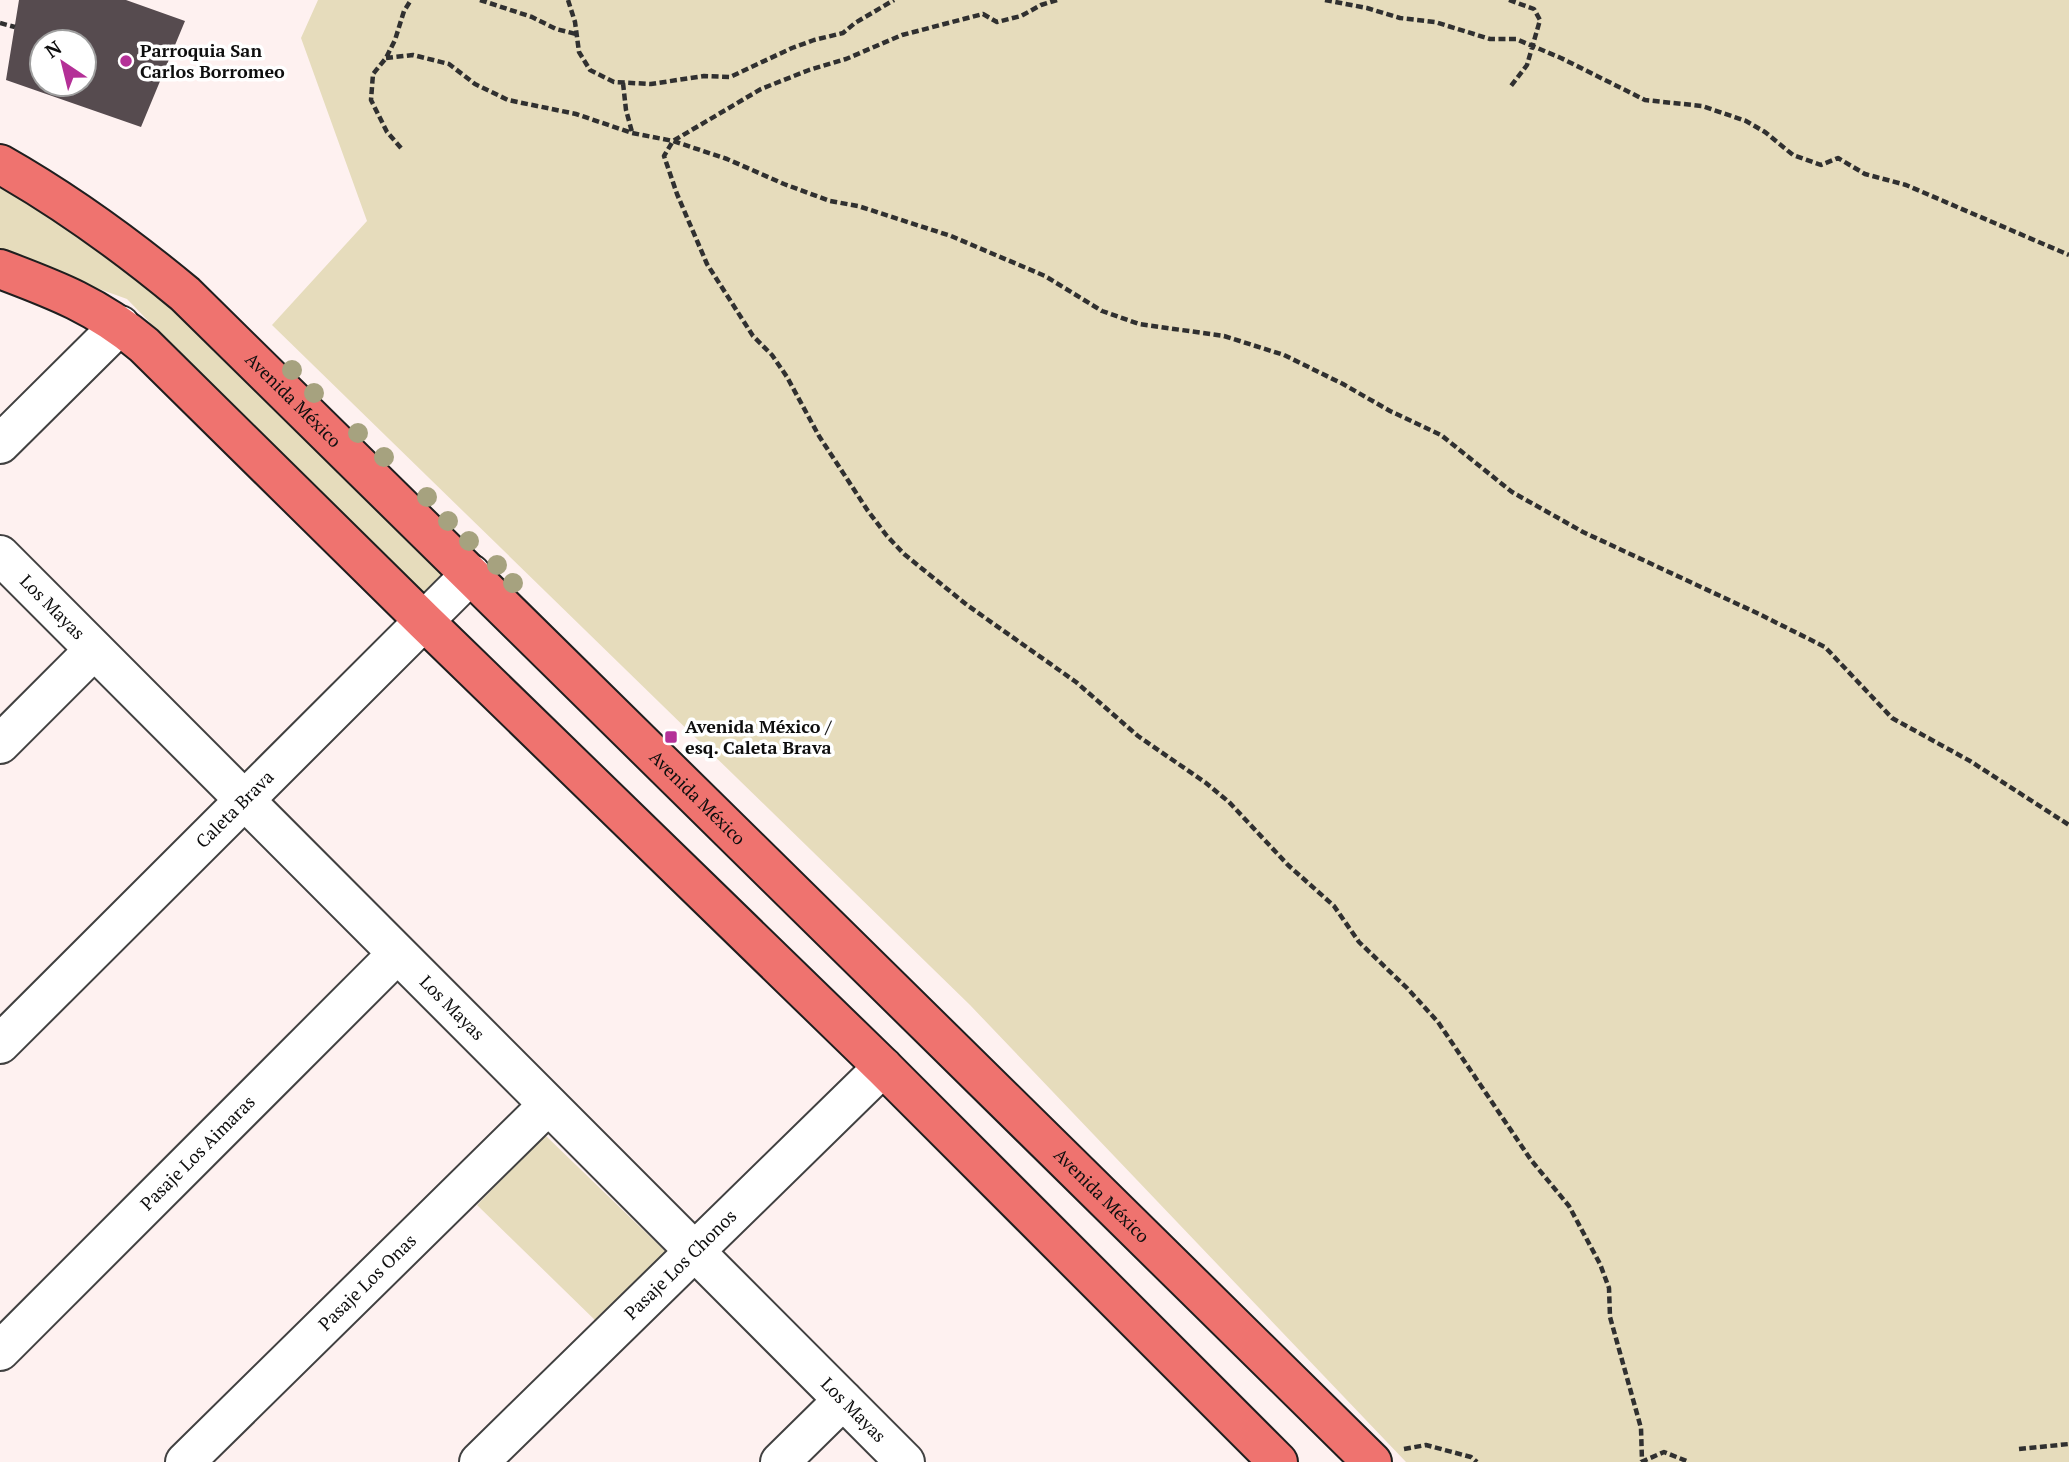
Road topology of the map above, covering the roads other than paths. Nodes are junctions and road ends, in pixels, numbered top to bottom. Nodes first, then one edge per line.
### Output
1 (0, 164) edge
2 (0, 269) edge
3 (120, 325) junction
4 (0, 444) edge
5 (0, 555) edge
6 (471, 574) junction
7 (424, 621) junction
8 (94, 650) junction
9 (0, 744) edge
10 (244, 800) junction
11 (397, 954) junction
12 (0, 1044) edge
13 (883, 1067) junction
14 (548, 1105) junction
15 (695, 1251) junction
16 (0, 1351) edge
17 (843, 1400) junction
18 (185, 1462) edge
19 (479, 1462) edge
20 (780, 1462) edge
21 (905, 1462) edge
22 (1278, 1462) edge
23 (1372, 1462) edge

1 - 6 main road, Avenida México
2 - 3 main road
3 - 4 street
3 - 7 main road
5 - 8 street, Los Mayas
6 - 7 street, Caleta Brava
6 - 23 main road, Avenida México
7 - 10 street, Caleta Brava
7 - 13 main road
8 - 9 street
8 - 10 street, Los Mayas
10 - 11 street, Los Mayas
10 - 12 street, Caleta Brava
11 - 14 street, Los Mayas
11 - 16 street, Pasaje Los Aimaras
13 - 15 street, Pasaje Los Chonos
13 - 22 main road
14 - 15 street, Los Mayas
14 - 18 street, Pasaje Los Onas
15 - 17 street, Los Mayas
15 - 19 street, Pasaje Los Chonos
17 - 20 street
17 - 21 street, Los Mayas

